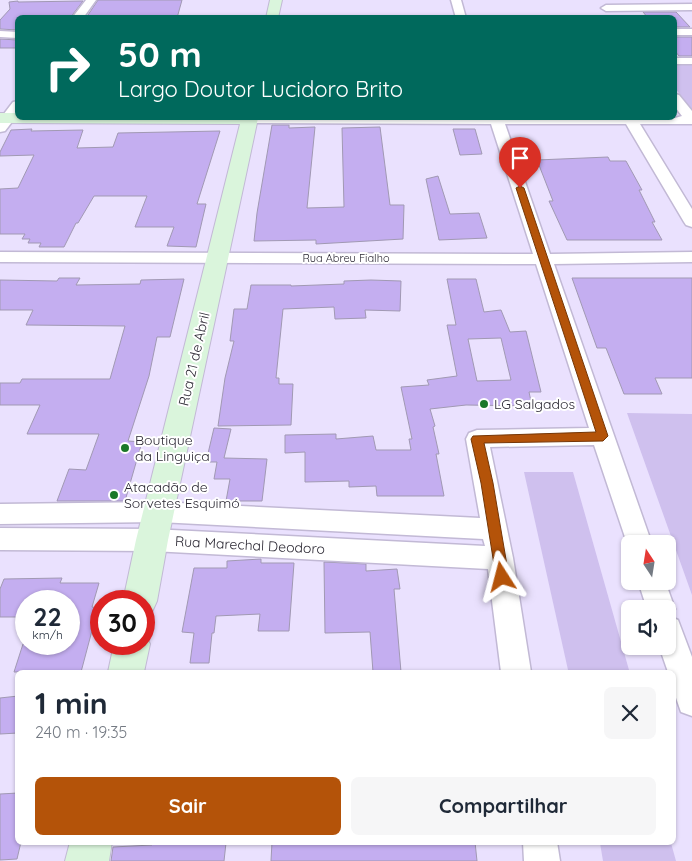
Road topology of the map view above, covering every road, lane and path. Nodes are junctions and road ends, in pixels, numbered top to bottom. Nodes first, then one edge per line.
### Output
1 (91, 0) edge
2 (276, 0) edge
3 (456, 0) edge
4 (602, 4) edge
5 (665, 4) edge
6 (692, 7) edge
7 (80, 15) edge
8 (273, 15) edge
9 (460, 15) edge
10 (611, 15) edge
11 (0, 30) edge
12 (15, 30) edge
13 (677, 32) edge
14 (692, 32) edge
15 (0, 34) edge
16 (15, 35) edge
17 (677, 61) edge
18 (692, 61) edge
19 (15, 100) edge
20 (677, 101) edge
21 (2, 118) edge
22 (15, 118) edge
23 (250, 120) edge
24 (497, 120) edge
25 (631, 120) edge
26 (677, 120) edge
27 (692, 120) edge
28 (692, 222) edge
29 (0, 257) edge
30 (692, 257) edge
31 (217, 258) junction
32 (543, 259) junction
33 (603, 436) junction
34 (159, 512) junction
35 (10, 514) edge
36 (493, 529) junction
37 (636, 535) edge
38 (6, 539) edge
39 (152, 540) junction
40 (500, 558) junction
41 (142, 590) edge
42 (676, 653) edge
43 (130, 655) edge
44 (126, 670) edge
45 (516, 670) edge
46 (692, 701) edge
47 (90, 845) edge
48 (540, 845) edge
49 (87, 861) edge
50 (542, 861) edge

1 - 7 street
2 - 8 street
3 - 9 street
4 - 5 street
4 - 10 street
5 - 6 street
11 - 12 street
13 - 14 street
15 - 16 street
17 - 18 street
19 - 21 street
20 - 27 street
21 - 22 street
23 - 31 street, Rua 21 de Abril
24 - 32 street
25 - 28 street
26 - 27 street
29 - 31 street, Rua Abreu Fialho
30 - 32 street, Rua Abreu Fialho
31 - 32 street, Rua Abreu Fialho
31 - 34 street, Rua 21 de Abril
32 - 33 street
33 - 36 street
33 - 37 street
34 - 35 street, Rua Marechal Deodoro
34 - 36 street, Rua Marechal Deodoro
34 - 39 street, Rua 21 de Abril
35 - 38 street
36 - 40 street
38 - 39 street, Rua Marechal Deodoro
39 - 40 street, Rua Marechal Deodoro
39 - 41 street, Rua 21 de Abril
40 - 45 street
42 - 46 street
43 - 44 street
47 - 49 street
48 - 50 street

